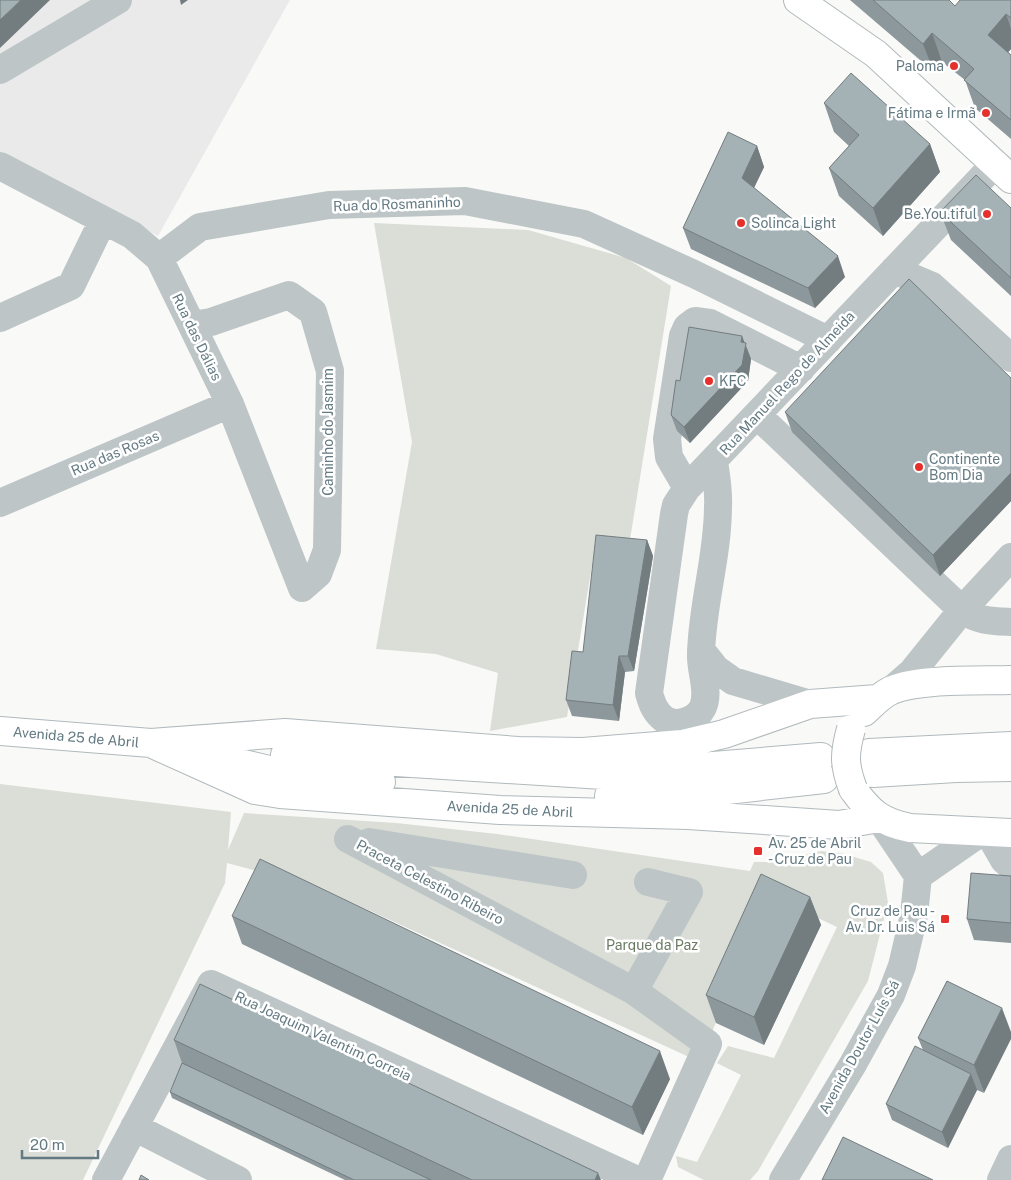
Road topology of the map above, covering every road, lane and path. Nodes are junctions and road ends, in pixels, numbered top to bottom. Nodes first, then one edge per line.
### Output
1 (118, 0) edge
2 (798, 0) edge
3 (0, 70) edge
4 (0, 166) edge
5 (1003, 171) edge
6 (103, 220) junction
7 (159, 258) junction
8 (894, 270) junction
9 (0, 318) edge
10 (192, 325) junction
11 (828, 340) junction
12 (1011, 358) edge
13 (801, 369) junction
14 (230, 404) junction
15 (758, 416) junction
16 (714, 460) junction
17 (687, 488) junction
18 (0, 503) edge
19 (1011, 557) edge
20 (302, 588) joint
21 (962, 610) junction
22 (1011, 622) edge
23 (701, 650) junction
24 (1011, 680) edge
25 (883, 696) junction
26 (810, 704) junction
27 (0, 731) edge
28 (151, 744) junction
29 (1011, 746) edge
30 (1011, 767) edge
31 (823, 768) dead end
32 (865, 771) junction
33 (879, 818) junction
34 (994, 832) edge
35 (1011, 866) edge
36 (573, 875) dead end
37 (918, 876) junction
38 (648, 882) dead end
39 (634, 991) junction
40 (134, 1126) junction
41 (1011, 1159) edge
42 (106, 1180) edge
43 (238, 1180) edge
44 (637, 1180) edge
45 (647, 1180) edge
46 (783, 1180) edge
47 (1001, 1180) edge

1 - 3 street
2 - 5 main road
4 - 6 street, Rua das Dálias
5 - 8 street, Rua Manuel Rego de Almeida
6 - 7 street, Rua das Dálias
6 - 9 street
7 - 10 street, Rua das Dálias
7 - 11 street, Rua do Rosmaninho
8 - 11 street, Rua Manuel Rego de Almeida
8 - 12 street
10 - 14 street, Rua das Dálias
10 - 20 street, Caminho do Jasmim
11 - 13 street, Rua Manuel Rego de Almeida
13 - 15 street, Rua Manuel Rego de Almeida
13 - 17 street
14 - 18 street, Rua das Rosas
14 - 20 street, Rua das Dálias
15 - 16 street, Rua Manuel Rego de Almeida
15 - 21 street
16 - 17 street
16 - 23 street, Rua Manuel Rego de Almeida
17 - 23 street, Rua Manuel Rego de Almeida
19 - 21 street
21 - 22 street
21 - 25 street
23 - 26 street
24 - 25 main road, Avenida 25 de Abril
25 - 26 main road, Avenida 25 de Abril
25 - 32 main road, Avenida 25 de Abril, bridge
26 - 28 main road, Avenida 25 de Abril
27 - 28 main road, Avenida 25 de Abril
28 - 31 main road
28 - 33 main road, Avenida 25 de Abril
29 - 32 main road
30 - 32 main road
32 - 33 main road, Avenida 25 de Abril
33 - 34 main road, Avenida 25 de Abril
33 - 37 street
34 - 35 street
34 - 37 street
36 - 39 street, Praceta Celestino Ribeiro
37 - 46 street, Avenida Doutor Luís Sá
38 - 39 street
39 - 45 street, Praceta Celestino Ribeiro
40 - 42 street, Rua Joaquim Valentim Correia
40 - 43 street
40 - 44 street, Rua Joaquim Valentim Correia
41 - 47 street

